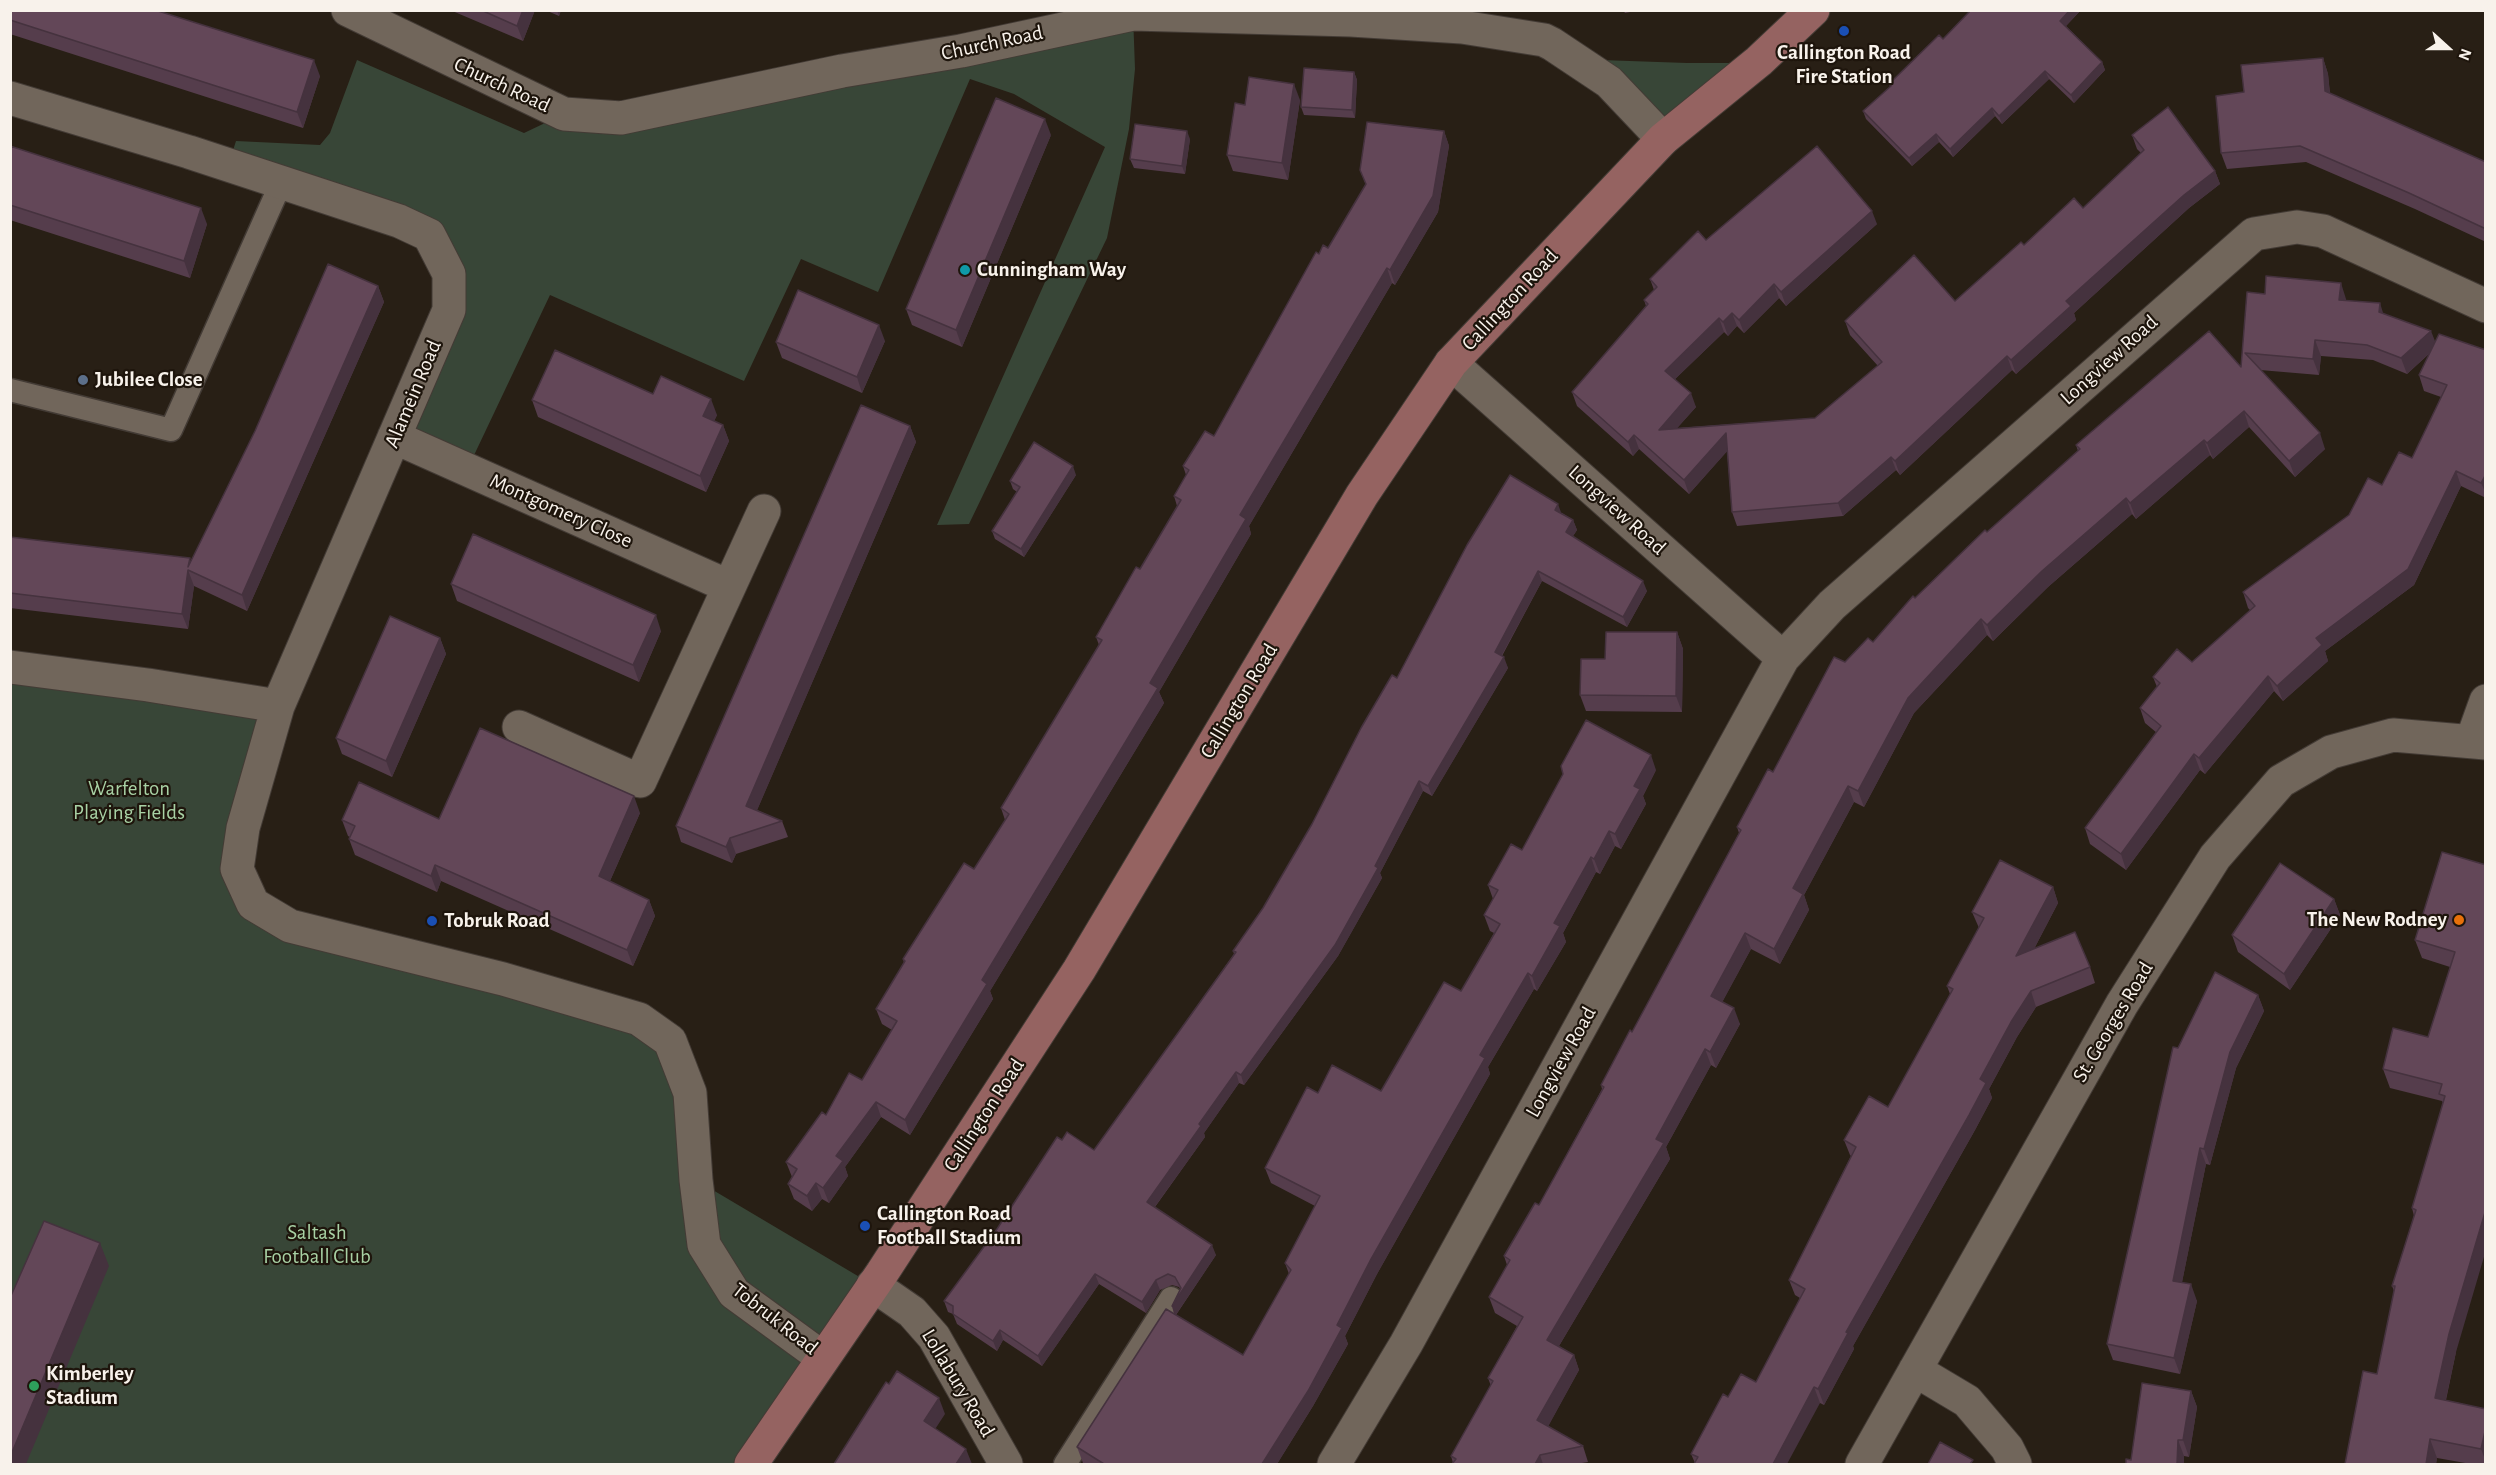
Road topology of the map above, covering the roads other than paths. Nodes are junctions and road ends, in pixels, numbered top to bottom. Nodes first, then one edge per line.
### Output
1 (348, 10) edge
2 (1813, 10) edge
3 (1158, 12) edge
4 (10, 98) edge
5 (1663, 139) junction
6 (281, 183) junction
7 (2486, 306) edge
8 (1451, 363) junction
9 (10, 390) edge
10 (394, 437) junction
11 (764, 511) dead end
12 (728, 586) junction
13 (1783, 658) junction
14 (10, 667) edge
15 (2486, 701) edge
16 (278, 706) junction
17 (519, 727) dead end
18 (2479, 742) edge
19 (873, 1285) junction
20 (1171, 1298) dead end
21 (823, 1358) junction
22 (1915, 1370) junction
23 (752, 1464) edge
24 (1006, 1464) edge
25 (1065, 1464) edge
26 (1334, 1464) edge
27 (1862, 1464) edge
28 (2015, 1464) edge

1 - 3 street, Church Road
2 - 5 street, Callington Road
3 - 5 street, Church Road
4 - 6 street, Alamein Road
5 - 8 street, Callington Road
6 - 9 lane
6 - 10 street, Alamein Road
7 - 13 street, Longview Road
8 - 13 street, Longview Road
8 - 19 street, Callington Road
10 - 12 street, Montgomery Close
10 - 16 street, Alamein Road
11 - 12 street
12 - 17 street
13 - 26 street, Longview Road
14 - 16 street
15 - 18 street
16 - 21 street, Tobruk Road
18 - 22 street, St. Georges Road
19 - 21 street, Callington Road
19 - 24 street, Lollabury Road
20 - 25 lane
21 - 23 street, Callington Road
22 - 27 street, St. Georges Road
22 - 28 street

